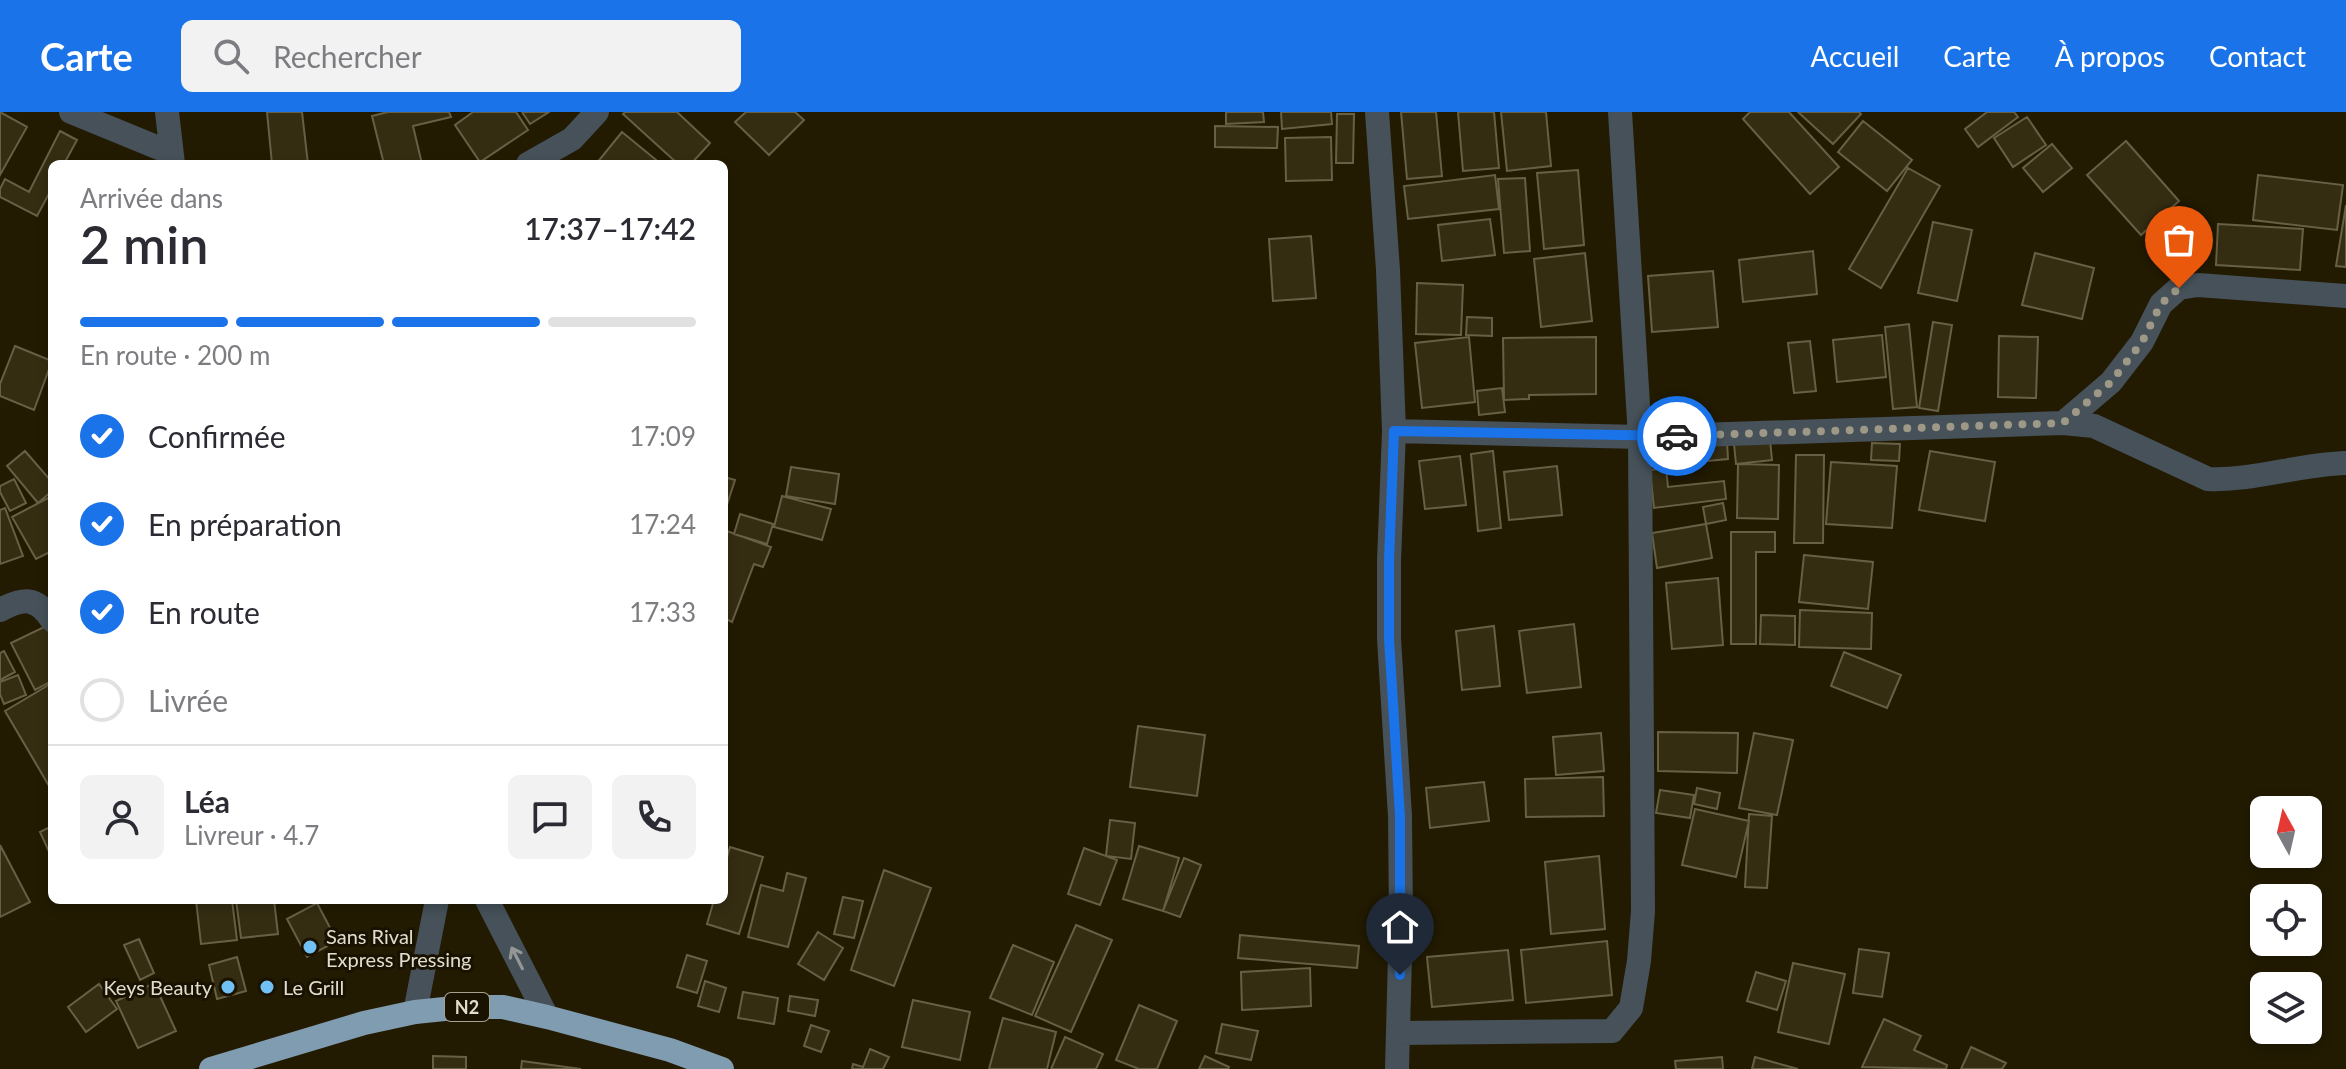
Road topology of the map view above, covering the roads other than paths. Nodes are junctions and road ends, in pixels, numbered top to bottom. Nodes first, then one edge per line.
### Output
1 (71, 112) edge
2 (167, 112) edge
3 (597, 112) edge
4 (1377, 112) edge
5 (1620, 112) edge
6 (172, 159) edge
7 (535, 160) edge
8 (2346, 296) edge
9 (2063, 423) junction
10 (1394, 431) junction
11 (1640, 437) junction
12 (2346, 463) edge
13 (0, 610) edge
14 (48, 614) edge
15 (436, 904) edge
16 (489, 904) edge
17 (415, 1012) junction
18 (547, 1017) junction
19 (1398, 1033) junction
20 (211, 1069) edge
21 (722, 1069) edge
22 (1397, 1069) edge

1 - 6 street
2 - 6 street
3 - 7 street
4 - 10 street
5 - 11 street
8 - 9 street
9 - 11 street
9 - 12 street
10 - 11 street
10 - 19 street
11 - 19 street
13 - 14 street
15 - 17 street
18 -> 16 street
17 - 18 highway, N2
17 - 20 highway, N2
18 - 21 highway, N2
19 - 22 street

